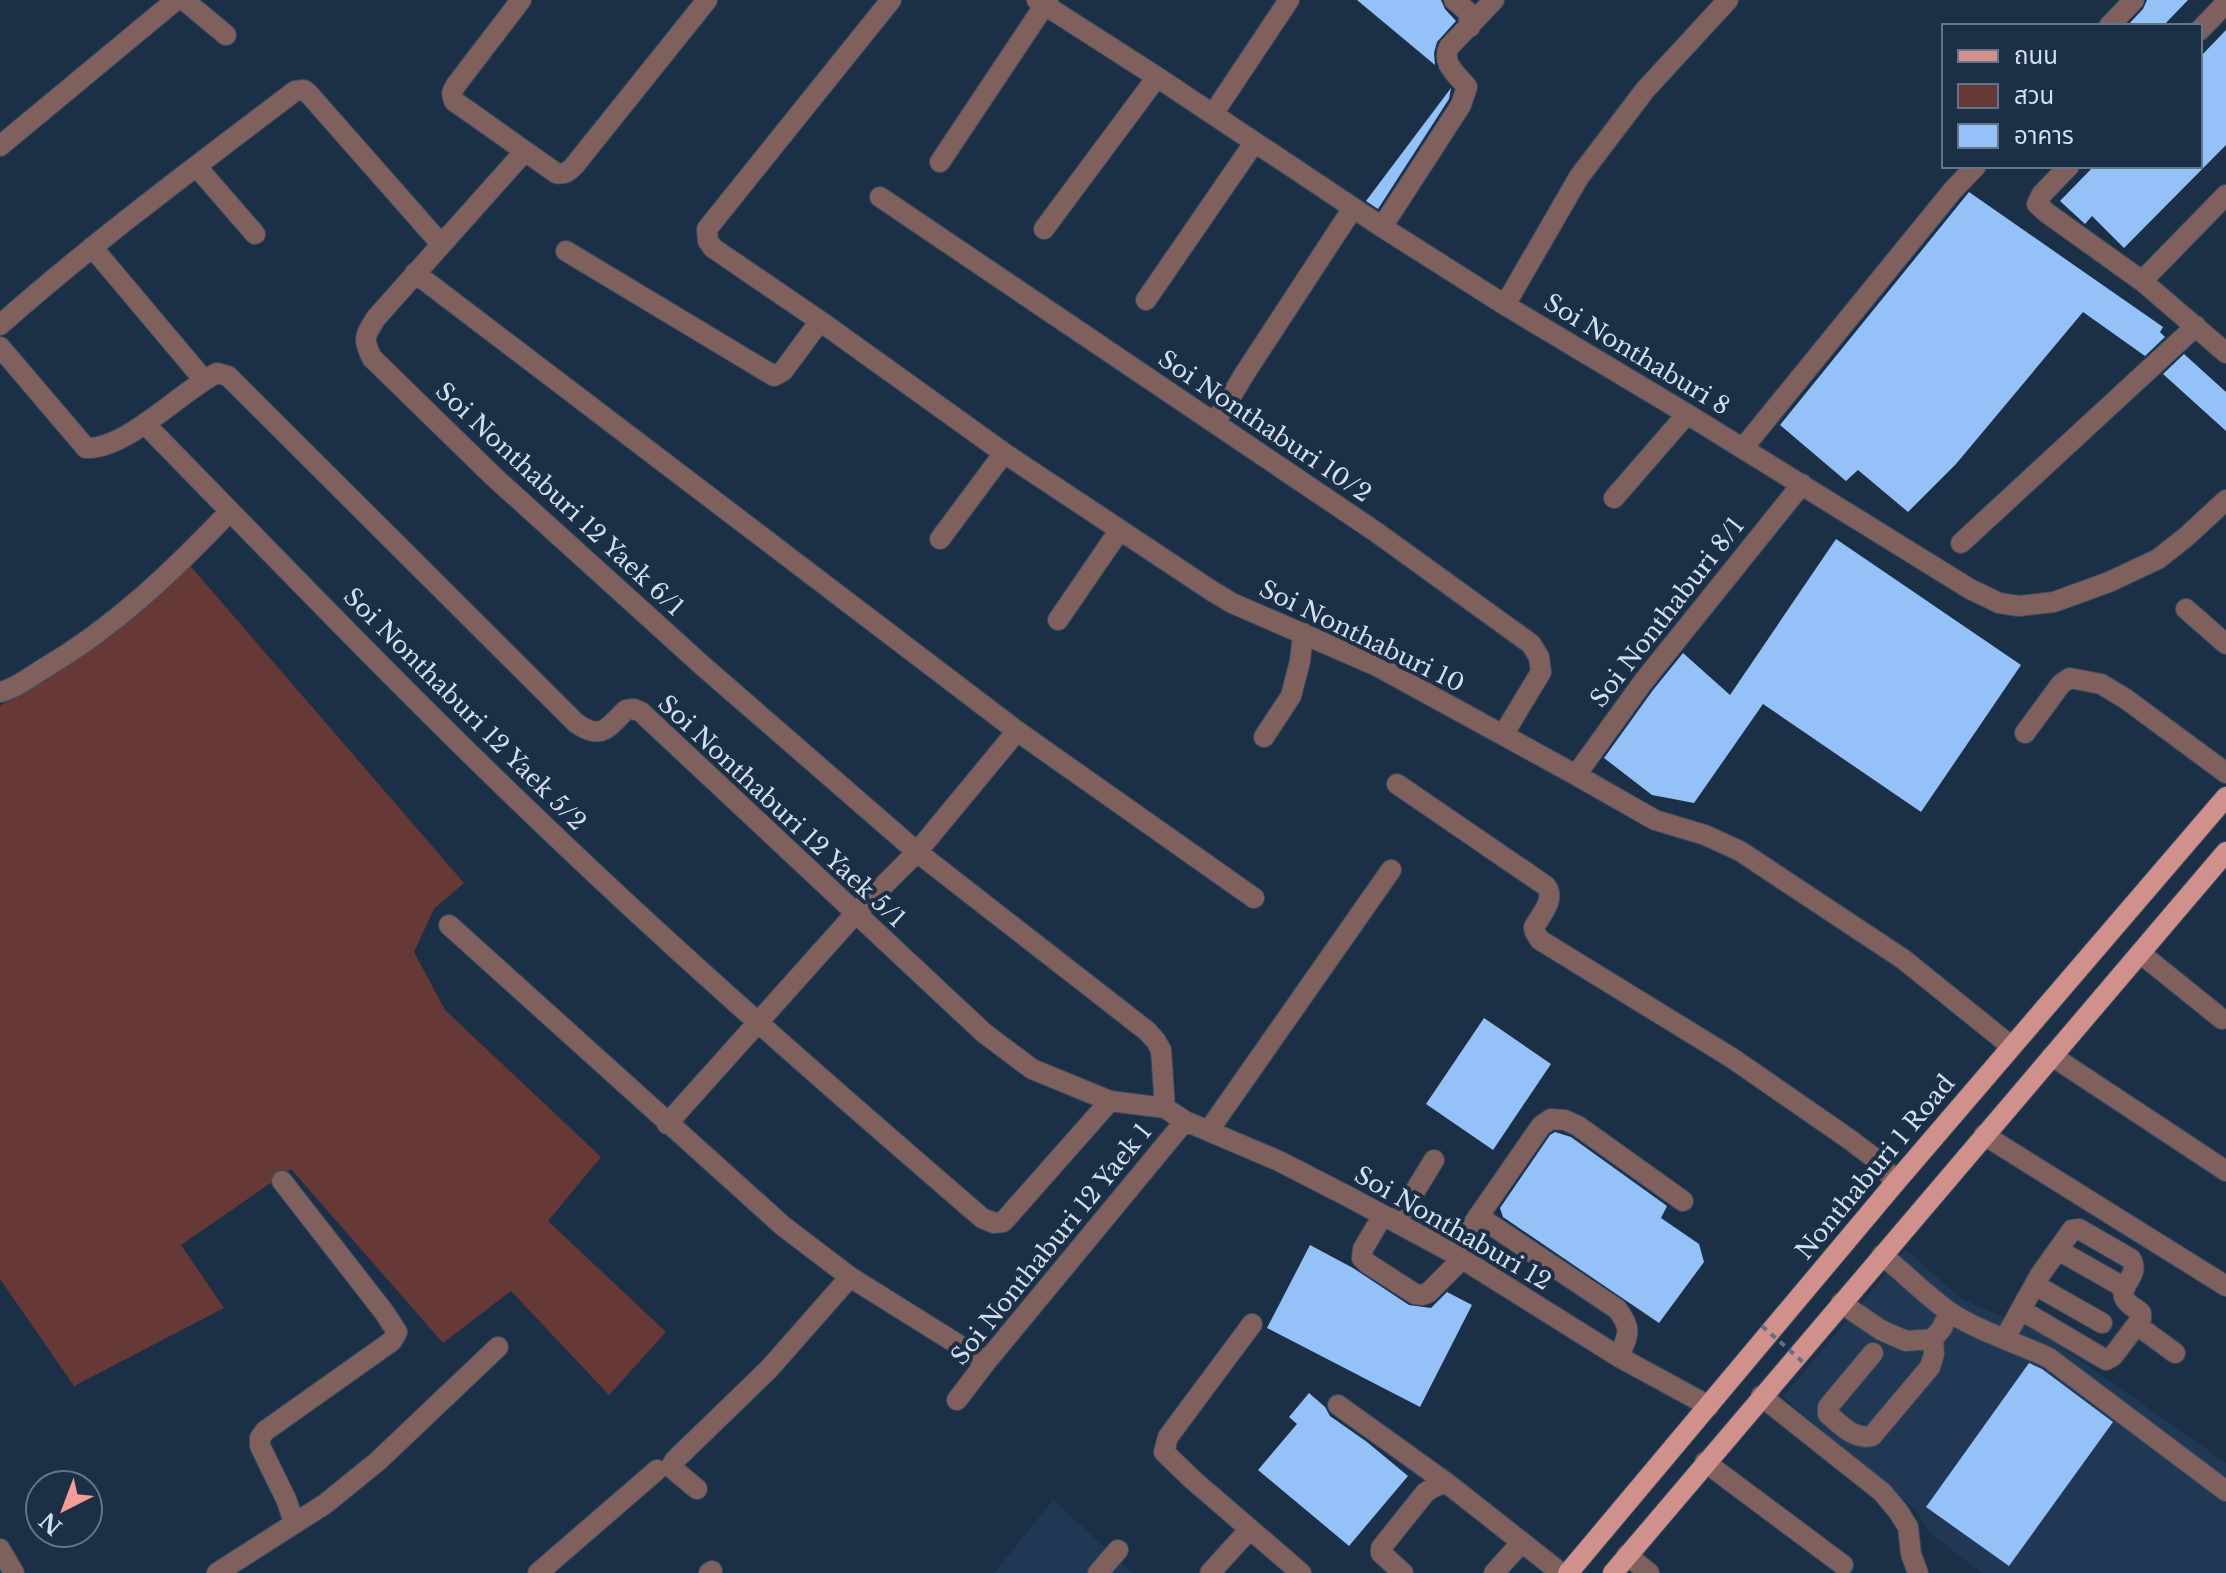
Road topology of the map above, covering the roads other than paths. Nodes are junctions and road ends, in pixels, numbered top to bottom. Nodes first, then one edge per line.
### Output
1 (176, 0) edge
2 (184, 0) edge
3 (521, 0) edge
4 (707, 0) edge
5 (891, 0) edge
6 (1289, 0) edge
7 (1454, 0) edge
8 (1494, 0) edge
9 (1728, 0) edge
10 (2134, 0) edge
11 (1044, 2) edge
12 (2226, 3) edge
13 (2111, 24) edge
14 (1470, 27) junction
15 (2202, 28) edge
16 (226, 35) dead end
17 (1157, 77) junction
18 (1213, 114) junction
19 (1254, 143) junction
20 (0, 146) edge
21 (525, 151) junction
22 (940, 162) dead end
23 (196, 166) junction
24 (1974, 168) edge
25 (2067, 168) edge
26 (2226, 195) edge
27 (880, 197) dead end
28 (1353, 208) junction
29 (1382, 227) junction
30 (1044, 229) dead end
31 (255, 234) dead end
32 (441, 244) junction
33 (92, 247) junction
34 (566, 251) dead end
35 (415, 273) junction
36 (2142, 281) junction
37 (1146, 300) dead end
38 (1505, 305) junction
39 (820, 321) junction
40 (0, 325) edge
41 (2196, 326) junction
42 (0, 347) edge
43 (2226, 353) edge
44 (204, 380) junction
45 (1687, 414) junction
46 (1215, 423) junction
47 (145, 424) junction
48 (1743, 448) junction
49 (1004, 453) junction
50 (1802, 484) junction
51 (1614, 498) dead end
52 (2223, 507) edge
53 (230, 511) junction
54 (1119, 531) junction
55 (940, 539) dead end
56 (1961, 543) dead end
57 (2186, 609) dead end
58 (1058, 620) dead end
59 (1303, 633) junction
60 (2226, 644) edge
61 (0, 692) edge
62 (1017, 731) junction
63 (2025, 733) dead end
64 (1503, 735) junction
65 (1264, 737) dead end
66 (2226, 773) edge
67 (1576, 775) junction
68 (1397, 784) dead end
69 (2226, 797) edge
70 (917, 852) junction
71 (2226, 852) edge
72 (1391, 870) dead end
73 (1254, 898) dead end
74 (855, 914) junction
75 (449, 925) dead end
76 (2140, 953) junction
77 (2222, 1019) dead end
78 (756, 1023) junction
79 (2011, 1046) junction
80 (2052, 1056) junction
81 (1110, 1101) junction
82 (1165, 1108) junction
83 (1185, 1121) junction
84 (667, 1124) junction
85 (1209, 1130) junction
86 (1984, 1135) junction
87 (1434, 1160) dead end
88 (2226, 1171) edge
89 (282, 1181) dead end
90 (1895, 1183) junction
91 (1683, 1201) dead end
92 (1478, 1216) junction
93 (1389, 1219) junction
94 (2058, 1250) junction
95 (1882, 1255) junction
96 (1458, 1256) junction
97 (850, 1277) junction
98 (2035, 1285) junction
99 (2226, 1286) edge
100 (2124, 1290) junction
101 (1841, 1303) junction
102 (2021, 1310) junction
103 (1949, 1312) junction
104 (2102, 1323) junction
105 (1252, 1324) dead end
106 (2137, 1325) junction
107 (2005, 1338) junction
108 (1933, 1339) junction
109 (498, 1347) dead end
110 (2085, 1347) junction
111 (1873, 1353) dead end
112 (2175, 1353) dead end
113 (1619, 1357) junction
114 (986, 1362) junction
115 (1761, 1396) junction
116 (957, 1400) dead end
117 (1338, 1405) dead end
118 (1709, 1406) junction
119 (1705, 1462) junction
120 (657, 1470) dead end
121 (1448, 1484) junction
122 (697, 1489) dead end
123 (2226, 1491) edge
124 (294, 1522) junction
125 (1250, 1529) junction
126 (1522, 1542) junction
127 (0, 1549) edge
128 (1118, 1550) dead end
129 (1627, 1555) junction
130 (1843, 1565) dead end
131 (14, 1573) edge
132 (217, 1573) edge
133 (538, 1573) edge
134 (1098, 1573) edge
135 (1210, 1573) edge
136 (1301, 1573) edge
137 (1403, 1573) edge
138 (1494, 1573) edge
139 (1561, 1573) edge
140 (1568, 1573) edge
141 (1613, 1573) edge
142 (1649, 1573) edge
143 (1918, 1573) edge

1 - 20 street
2 - 16 street
3 - 21 street
4 - 21 street
5 - 39 street, Soi Nonthaburi 10
6 - 18 street
7 - 14 street
8 - 14 street
9 - 38 street
10 - 13 street
11 - 17 street, Soi Nonthaburi 8
11 - 22 street
12 - 15 street
14 - 29 street
17 - 18 street, Soi Nonthaburi 8
17 - 30 street
18 - 19 street, Soi Nonthaburi 8
19 - 28 street, Soi Nonthaburi 8
19 - 37 street
21 - 32 street, Soi Nonthaburi 12 Yaek 6/1
23 - 31 street
23 - 32 street
23 - 33 street
24 - 48 street
25 - 36 street
26 - 36 street
27 - 46 street, Soi Nonthaburi 10/2
28 - 29 street, Soi Nonthaburi 8
28 - 46 street
29 - 38 street, Soi Nonthaburi 8
32 - 35 street, Soi Nonthaburi 12 Yaek 6/1
33 - 40 street
33 - 44 street
34 - 39 street
35 - 62 street
35 - 70 street, Soi Nonthaburi 12 Yaek 6/1
36 - 41 street
38 - 45 street, Soi Nonthaburi 8
39 - 49 street, Soi Nonthaburi 10
41 - 43 street
41 - 56 street
42 - 47 street
44 - 47 street
44 - 74 street, Soi Nonthaburi 12 Yaek 5/1
45 - 48 street, Soi Nonthaburi 8
45 - 51 street
46 - 64 street, Soi Nonthaburi 10/2
47 - 53 street, Soi Nonthaburi 12 Yaek 5/2
48 - 50 street, Soi Nonthaburi 8
49 - 54 street, Soi Nonthaburi 10
49 - 55 street
50 - 52 street, Soi Nonthaburi 8
50 - 67 street, Soi Nonthaburi 8/1
53 - 61 street
53 - 78 street, Soi Nonthaburi 12 Yaek 5/2
54 - 58 street
54 - 59 street, Soi Nonthaburi 10
57 - 60 street
59 - 64 street, Soi Nonthaburi 10
59 - 65 street
62 - 70 street
62 - 73 street
63 - 66 street
64 - 67 street, Soi Nonthaburi 10
67 - 79 street, Soi Nonthaburi 10
68 - 90 street
69 - 79 main road, Nonthaburi 1 Road
70 - 74 street
70 - 82 street
71 - 76 main road
72 - 85 street
74 - 78 street
74 - 81 street, Soi Nonthaburi 12 Yaek 5/1
75 - 84 street
76 - 77 street
76 - 80 main road
78 - 81 street, Soi Nonthaburi 12 Yaek 5/2
78 - 84 street
79 - 90 main road, Nonthaburi 1 Road
80 - 86 main road
80 - 88 street
81 - 82 street, Soi Nonthaburi 12 Yaek 5/1
82 - 83 street, Soi Nonthaburi 12
83 - 85 street, Soi Nonthaburi 12
83 - 114 street, Soi Nonthaburi 12 Yaek 1
84 - 97 street
85 - 93 street, Soi Nonthaburi 12
86 - 95 main road
86 - 99 street
87 - 93 street
89 - 124 street
90 - 118 main road, Nonthaburi 1 Road
91 - 92 street
92 - 96 street
92 - 113 street
93 - 96 street, Soi Nonthaburi 12
93 - 96 street
94 - 98 street
94 - 100 street
94 - 100 street
95 - 101 main road
95 - 103 street
96 - 113 street, Soi Nonthaburi 12
97 - 114 street
97 - 122 street
98 - 102 street
98 - 104 street
100 - 104 street
100 - 106 street
101 - 108 street
101 - 115 main road
102 - 107 street
102 - 110 street
103 - 107 street
103 - 108 street
104 - 110 street
105 - 125 street
106 - 110 street
106 - 112 street
107 - 123 street
108 - 111 street
109 - 124 street
113 - 118 street, Soi Nonthaburi 12
114 - 116 street, Soi Nonthaburi 12 Yaek 1
115 - 119 main road
115 - 143 street
117 - 121 street
118 - 140 main road, Nonthaburi 1 Road
119 - 129 main road
119 - 130 street
120 - 133 street
121 - 126 street
121 - 137 street
124 - 132 street
125 - 135 street
125 - 136 street
126 - 138 street
126 - 139 street
127 - 131 street
128 - 134 street
129 - 141 main road
129 - 142 street

